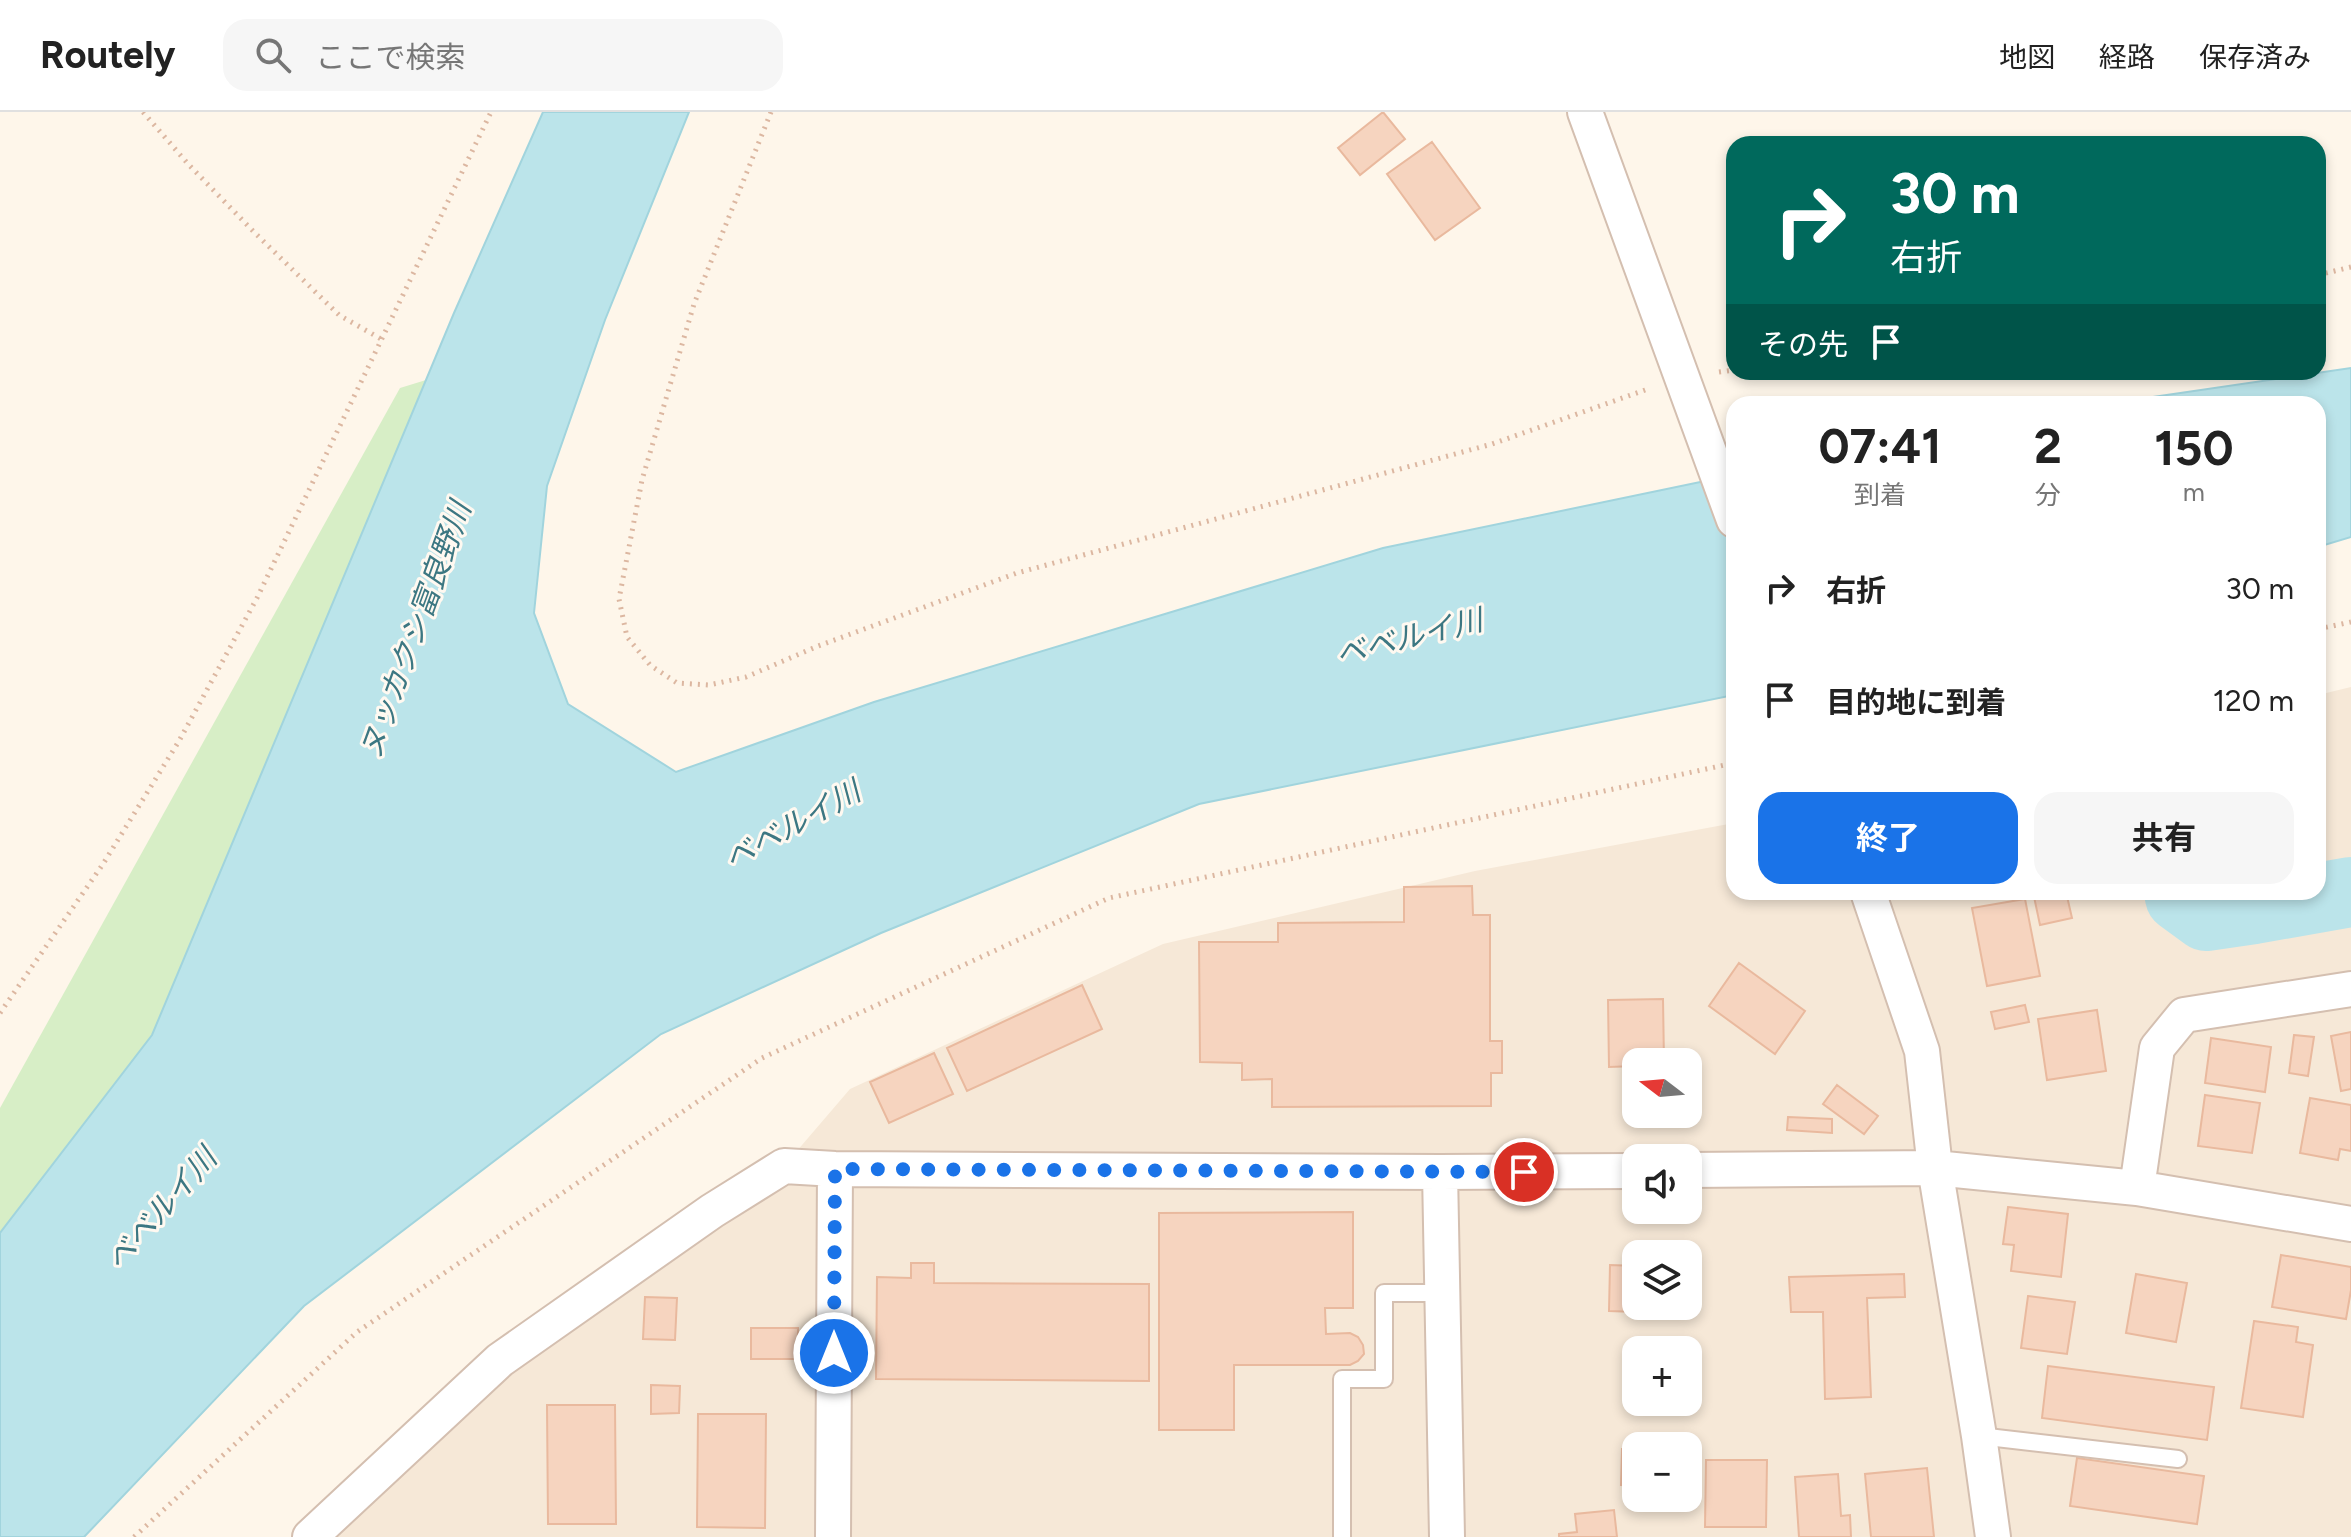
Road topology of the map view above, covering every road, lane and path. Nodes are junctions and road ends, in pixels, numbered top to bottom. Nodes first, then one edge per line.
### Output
1 (143, 112) edge
2 (491, 112) edge
3 (771, 112) edge
4 (1585, 112) edge
5 (2351, 267) edge
6 (2326, 273) edge
7 (381, 340) junction
8 (1685, 388) junction
9 (1726, 498) edge
10 (2351, 622) edge
11 (2326, 627) edge
12 (1726, 765) edge
13 (1871, 900) edge
14 (2351, 989) edge
15 (0, 1013) edge
16 (1935, 1168) junction
17 (835, 1169) junction
18 (1702, 1170) edge
19 (1622, 1171) edge
20 (1440, 1172) junction
21 (2137, 1188) junction
22 (2351, 1224) edge
23 (1442, 1293) junction
24 (1979, 1436) junction
25 (2178, 1459) dead end
26 (134, 1537) edge
27 (310, 1537) edge
28 (833, 1537) edge
29 (1342, 1537) edge
30 (1447, 1537) edge
31 (1993, 1537) edge

1 - 7 path
2 - 7 path
3 - 8 path
4 - 8 street
5 - 6 path
7 - 15 path
8 - 9 street
10 - 11 path
12 - 26 path
13 - 16 street
14 - 21 street
16 - 18 street
16 - 21 street
16 - 24 street
17 - 20 street
17 - 27 street
17 - 28 street
19 - 20 street
20 - 23 street
21 - 22 street
23 - 29 lane
23 - 30 street
24 - 25 lane
24 - 31 street

